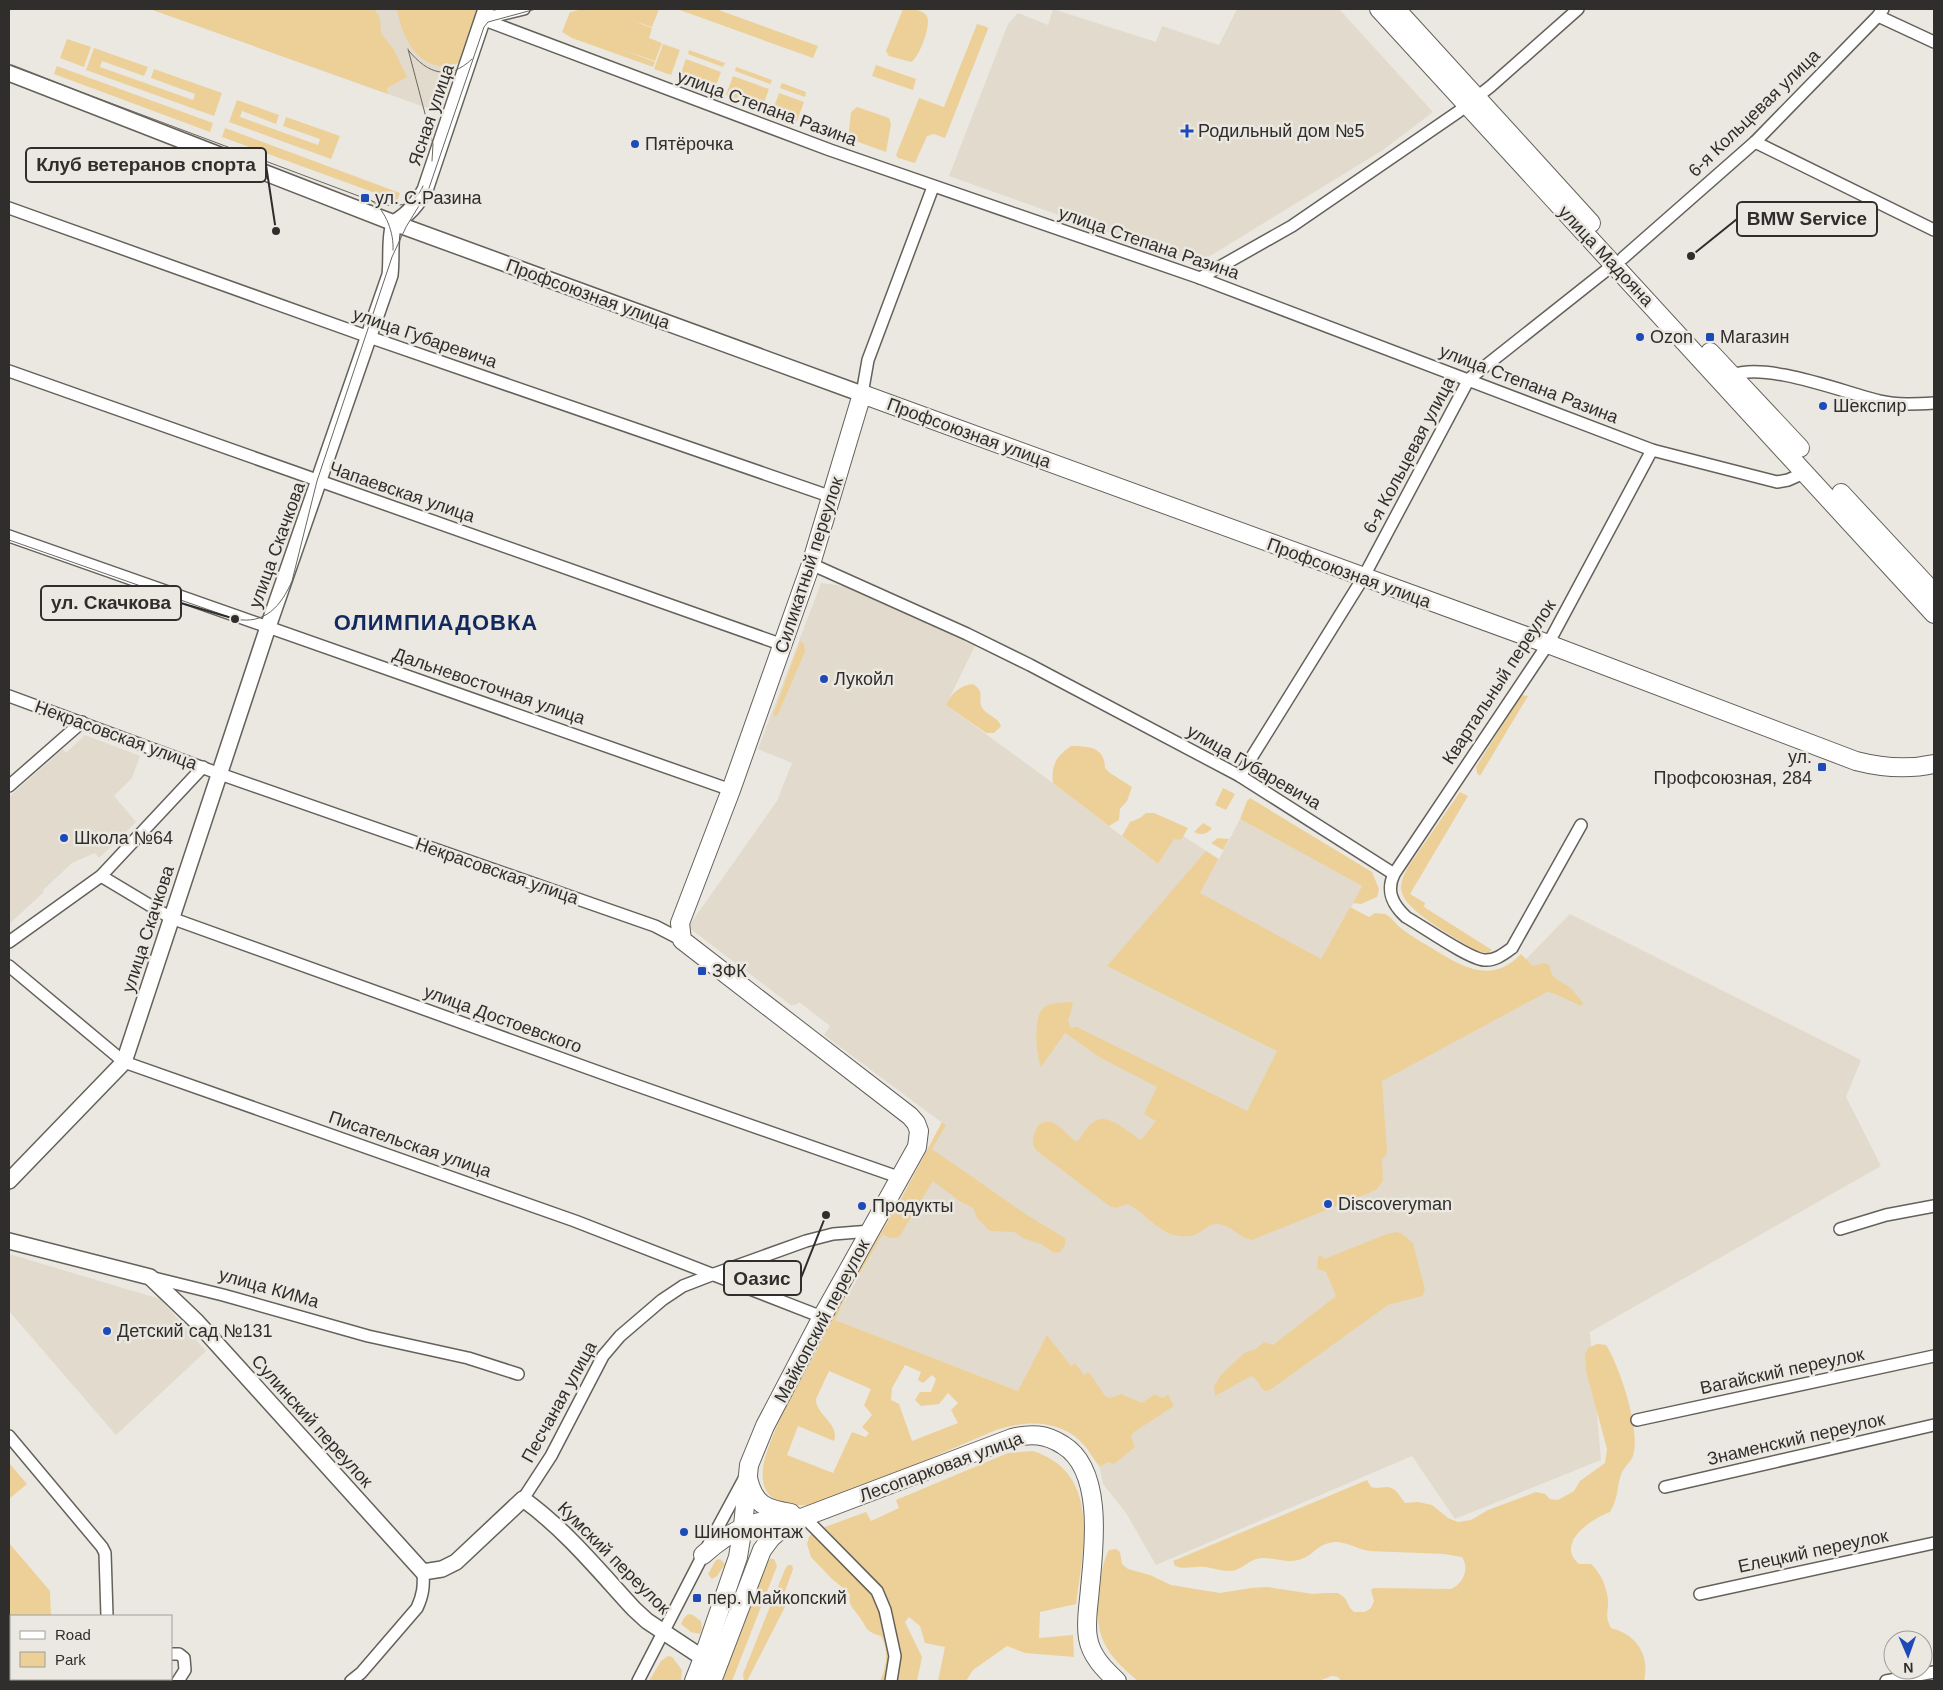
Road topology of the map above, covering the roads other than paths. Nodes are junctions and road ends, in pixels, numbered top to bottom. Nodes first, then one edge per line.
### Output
1 (524, 9) edge
2 (1379, 9) edge
3 (1396, 9) edge
4 (1578, 9) edge
5 (1880, 12) edge
6 (484, 14) edge
7 (1934, 42) edge
8 (9, 73) edge
9 (1472, 102) junction
10 (1755, 142) junction
11 (933, 187) junction
12 (9, 208) edge
13 (394, 223) junction
14 (1934, 230) edge
15 (1618, 262) junction
16 (1200, 278) junction
17 (369, 337) junction
18 (9, 371) edge
19 (1732, 375) junction
20 (1469, 379) junction
21 (862, 394) junction
22 (1934, 403) edge
23 (1652, 450) junction
24 (1806, 472) junction
25 (319, 482) junction
26 (832, 497) junction
27 (9, 536) edge
28 (811, 564) junction
29 (1363, 578) junction
30 (1932, 589) edge
31 (1934, 614) edge
32 (268, 627) junction
33 (1548, 644) junction
34 (784, 645) junction
35 (9, 696) edge
36 (82, 722) junction
37 (1934, 764) edge
38 (203, 767) junction
39 (220, 774) junction
40 (1240, 776) junction
41 (9, 786) edge
42 (731, 790) junction
43 (1581, 825) dead end
44 (1394, 874) junction
45 (101, 876) junction
46 (171, 918) junction
47 (682, 940) junction
48 (9, 942) edge
49 (9, 966) edge
50 (124, 1062) junction
51 (917, 1147) joint
52 (901, 1178) junction
53 (9, 1181) edge
54 (1934, 1206) edge
55 (1840, 1229) dead end
56 (871, 1231) junction
57 (9, 1241) edge
58 (714, 1274) junction
59 (150, 1277) junction
60 (822, 1318) junction
61 (1934, 1356) edge
62 (518, 1374) dead end
63 (1637, 1420) dead end
64 (1934, 1425) edge
65 (9, 1436) edge
66 (747, 1473) junction
67 (1665, 1486) dead end
68 (523, 1499) junction
69 (804, 1517) junction
70 (743, 1526) junction
71 (1934, 1543) edge
72 (740, 1547) junction
73 (703, 1555) junction
74 (757, 1562) junction
75 (423, 1572) junction
76 (1700, 1594) dead end
77 (107, 1615) edge
78 (664, 1632) junction
79 (172, 1654) edge
80 (703, 1658) junction
81 (1934, 1672) edge
82 (178, 1681) edge
83 (351, 1681) edge
84 (638, 1681) edge
85 (694, 1681) edge
86 (712, 1681) edge
87 (891, 1681) edge
88 (1117, 1681) edge
89 (1886, 1681) edge

1 - 6 street
2 - 9 main road, улица Мадояна
3 - 9 main road, улица Мадояна
4 - 9 street
5 - 7 street
5 - 10 street, 6-я Кольцевая улица
6 - 11 street, улица Степана Разина
6 - 13 street, Ясная улица
8 - 13 street, Профсоюзная улица
9 - 15 main road, улица Мадояна
9 - 16 street
10 - 14 street
10 - 15 street, 6-я Кольцевая улица
11 - 16 street, улица Степана Разина
11 - 21 street, Силикатный переулок
12 - 17 street, улица Губаревича
13 - 17 street, улица Скачкова
13 - 21 street, Профсоюзная улица
15 - 19 main road, улица Мадояна
15 - 20 street, 6-я Кольцевая улица
15 - 24 main road, улица Мадояна
16 - 20 street, улица Степана Разина
17 - 25 street, улица Скачкова
17 - 26 street, улица Губаревича
18 - 25 street, Чапаевская улица
19 - 22 street
19 - 30 main road, улица Мадояна
20 - 23 street, улица Степана Разина
20 - 29 street, 6-я Кольцевая улица
21 - 26 main road, Силикатный переулок
21 - 29 main road, Профсоюзная улица
23 - 24 street, улица Степана Разина
23 - 33 street, Квартальный переулок
24 - 31 main road, улица Мадояна
25 - 32 street, улица Скачкова
25 - 34 street, Чапаевская улица
26 - 28 main road, Силикатный переулок
27 - 32 street, Дальневосточная улица
28 - 34 main road, Силикатный переулок
28 - 40 street, улица Губаревича
29 - 33 main road, Профсоюзная улица
29 - 40 street, 6-я Кольцевая улица
32 - 39 street, улица Скачкова
32 - 42 street, Дальневосточная улица
33 - 37 main road, Профсоюзная улица
33 - 44 street, Квартальный переулок
34 - 42 main road, Силикатный переулок
35 - 36 street, Некрасовская улица
36 - 38 street, Некрасовская улица
36 - 41 street
38 - 39 street, Некрасовская улица
38 - 45 street
39 - 46 street, улица Скачкова
39 - 47 street, Некрасовская улица
40 - 44 street, улица Губаревича
42 - 47 main road, Силикатный переулок
43 - 44 street
45 - 46 street, улица Достоевского
45 - 48 street
46 - 50 street, улица Скачкова
46 - 52 street, улица Достоевского
47 - 51 main road, Некрасовская улица
49 - 50 street, Писательская улица
50 - 53 street, улица Скачкова
50 - 58 street, Писательская улица
51 - 52 main road, Майкопский переулок
52 - 56 main road, Майкопский переулок
54 - 55 street
56 - 58 street, Песчаная улица
56 - 60 main road, Майкопский переулок
57 - 59 street, улица КИМа
58 - 60 street, Писательская улица
58 - 68 street, Песчаная улица
59 - 62 street, улица КИМа
59 - 75 street, Сулинский переулок
60 - 66 main road, Майкопский переулок
61 - 63 street, Вагайский переулок
64 - 67 street, Знаменский переулок
65 - 77 street
66 - 69 main road
66 - 70 main road, Майкопский переулок
66 - 73 street, Майкопский переулок
68 - 75 street, Песчаная улица
68 - 78 street, Кумский переулок
69 - 70 main road
69 - 74 main road
69 - 87 street
69 - 88 main road, Лесопарковая улица
70 - 72 main road, Майкопский переулок
70 - 73 main road
71 - 76 street, Елецкий переулок
72 - 73 main road
72 - 74 main road
72 - 80 main road, Майкопский переулок
73 - 78 street, Майкопский переулок
74 - 86 main road
75 - 83 street
78 - 80 street, Кумский переулок
78 - 84 street, Майкопский переулок
79 - 82 street
80 - 85 main road, Майкопский переулок
81 - 89 street

